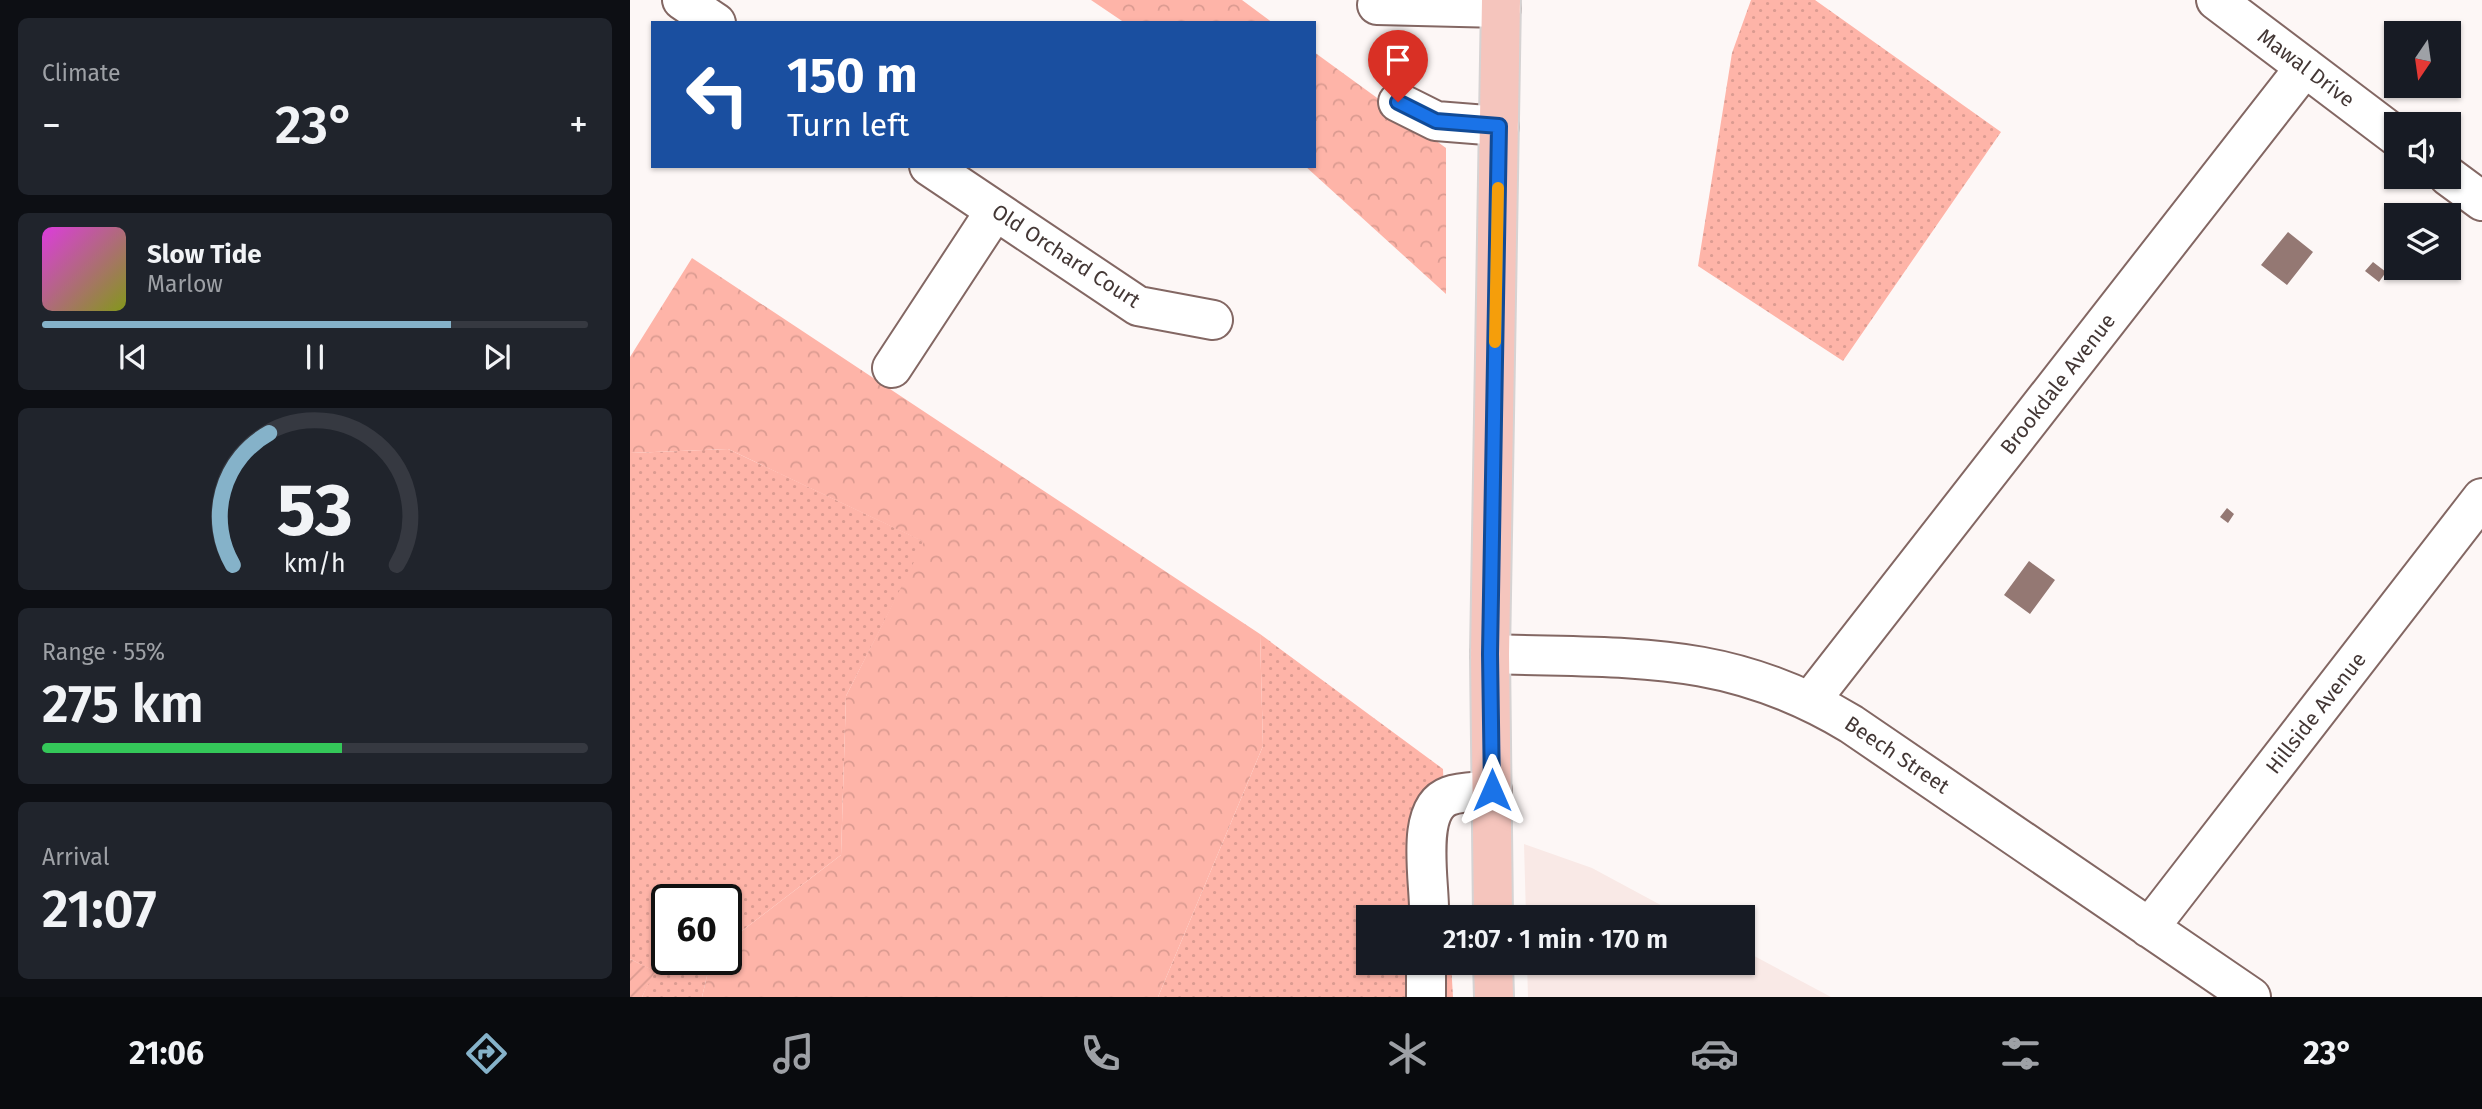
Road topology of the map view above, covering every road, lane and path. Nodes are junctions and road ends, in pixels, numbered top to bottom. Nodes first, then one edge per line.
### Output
1 (682, 0) edge
2 (2216, 0) edge
3 (1501, 4) edge
4 (1377, 5) dead end
5 (713, 21) edge
6 (2305, 67) junction
7 (1398, 102) dead end
8 (1499, 126) junction
9 (2384, 127) edge
10 (932, 168) edge
11 (2461, 186) edge
12 (2482, 201) edge
13 (995, 211) junction
14 (1213, 320) dead end
15 (892, 368) dead end
16 (2482, 498) edge
17 (1490, 654) junction
18 (1811, 700) junction
19 (1492, 790) junction
20 (1429, 905) edge
21 (1493, 905) edge
22 (2149, 928) junction
23 (1426, 975) edge
24 (1493, 975) edge
25 (1426, 997) edge
26 (1494, 997) edge
27 (2251, 997) edge

1 - 5 street
2 - 6 street, Mawal Drive
3 - 4 street
3 - 8 main road
6 - 9 street, Mawal Drive
6 - 18 street, Brookdale Avenue
7 - 8 street
8 - 17 main road
10 - 13 street, Old Orchard Court
11 - 12 street
13 - 14 street, Old Orchard Court
13 - 15 street
16 - 22 street, Hillside Avenue
17 - 18 street, Beech Street
17 - 19 main road
18 - 22 street, Beech Street
19 - 20 street
19 - 21 main road
22 - 27 street, Beech Street
23 - 25 street
24 - 26 main road

